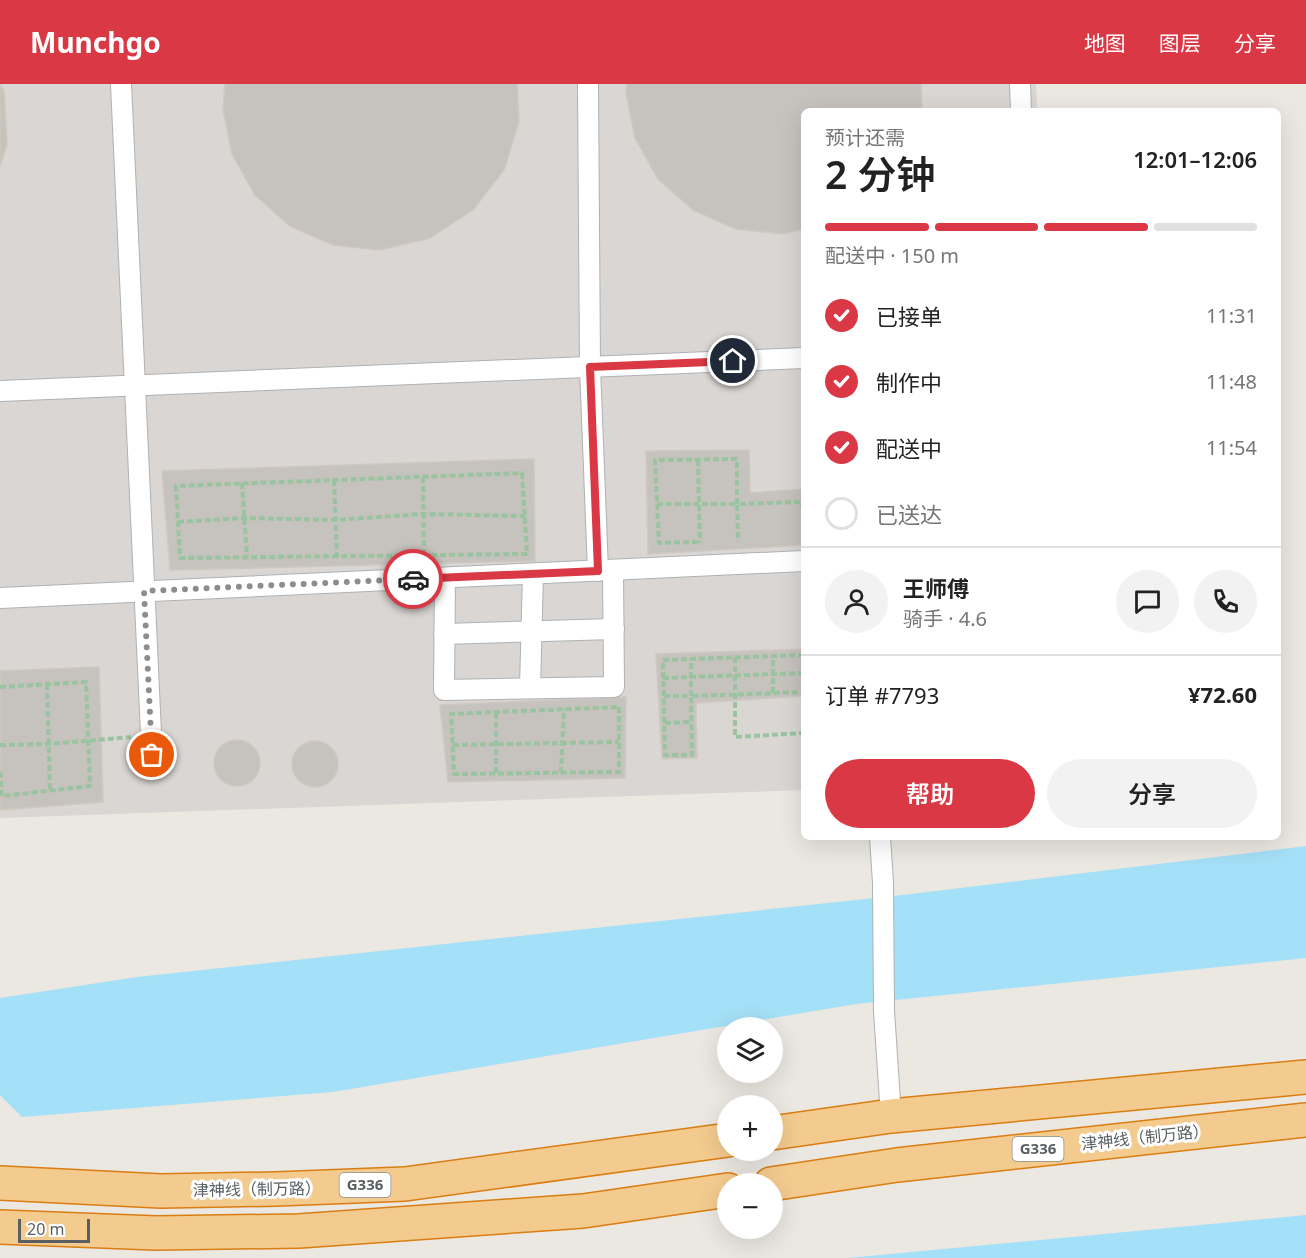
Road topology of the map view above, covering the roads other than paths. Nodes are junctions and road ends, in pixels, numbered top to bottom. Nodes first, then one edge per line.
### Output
1 (121, 84) edge
2 (588, 84) edge
3 (1020, 84) edge
4 (1021, 108) edge
5 (801, 358) edge
6 (590, 367) junction
7 (134, 385) junction
8 (0, 391) edge
9 (801, 561) edge
10 (605, 570) junction
11 (533, 574) junction
12 (444, 578) junction
13 (144, 591) junction
14 (0, 598) edge
15 (614, 628) junction
16 (533, 631) junction
17 (444, 634) junction
18 (530, 688) junction
19 (151, 745) road end
20 (880, 840) edge
21 (1306, 1077) edge
22 (891, 1116) junction
23 (1306, 1120) edge
24 (783, 1131) edge
25 (717, 1142) edge
26 (897, 1165) junction
27 (783, 1182) edge
28 (0, 1183) edge
29 (717, 1192) edge
30 (0, 1227) edge

1 - 7 street
2 - 6 street
3 - 4 street
5 - 6 street
6 - 7 street
6 - 10 street
7 - 8 street
7 - 13 street
9 - 10 street
10 - 11 street
10 - 15 street
11 - 12 street
11 - 16 street
12 - 13 street
12 - 17 street
13 - 14 street
13 - 19 street
15 - 16 street
15 - 18 street
16 - 17 street
16 - 18 street
17 - 18 street
20 - 22 street
21 - 22 highway
22 - 24 highway
22 - 26 highway
23 - 26 highway, 津神线（制万路） / G336
25 - 28 highway, 津神线（制万路） / G336
26 - 27 highway, 津神线（制万路） / G336
29 - 30 highway

